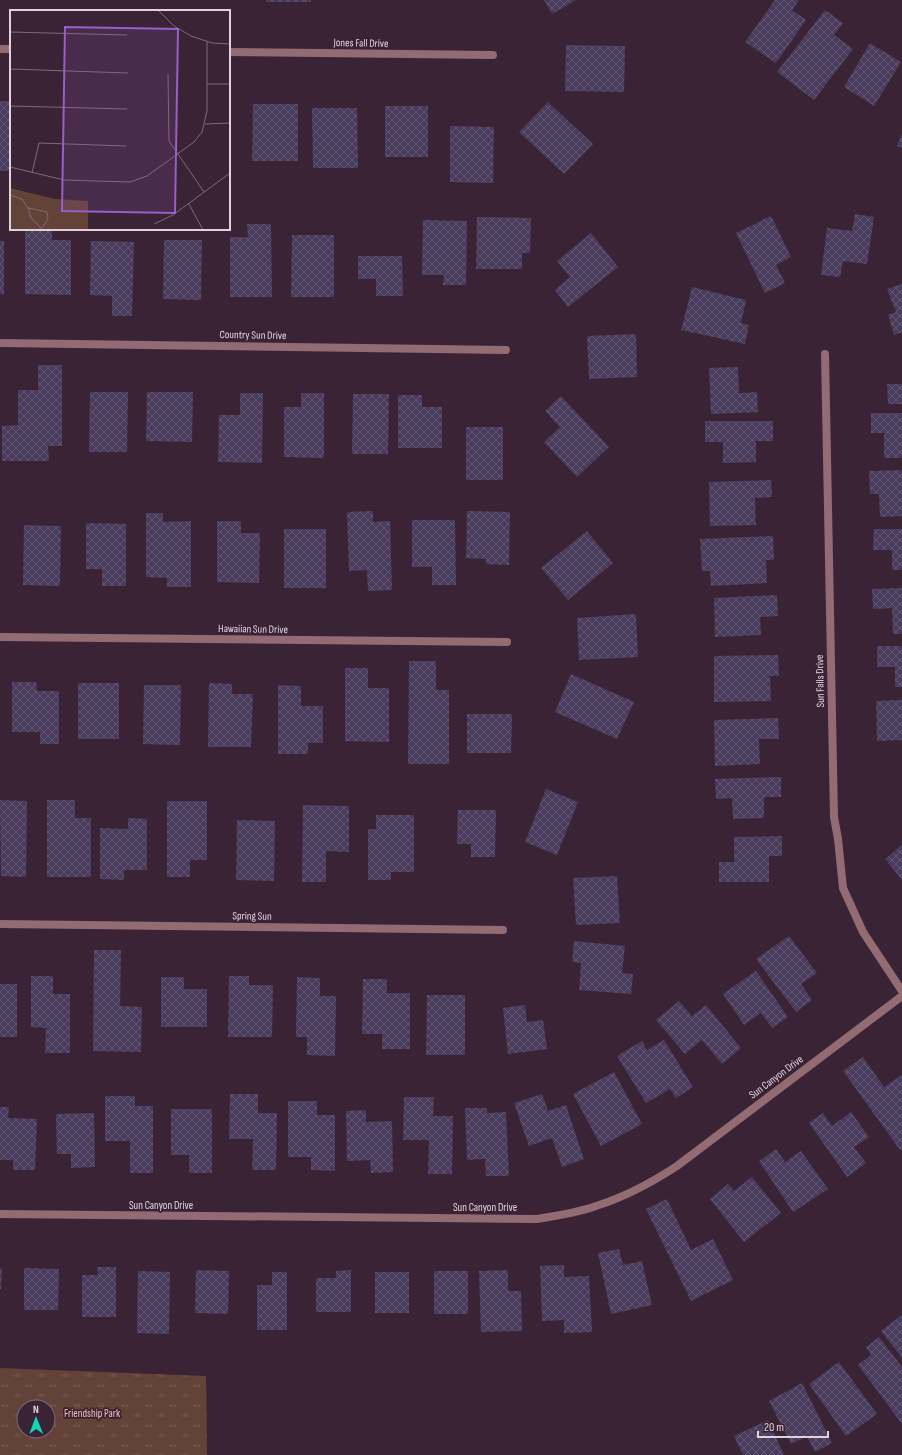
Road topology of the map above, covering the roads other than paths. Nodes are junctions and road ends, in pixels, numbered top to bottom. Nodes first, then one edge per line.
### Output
1 (230, 52) edge
2 (493, 55) dead end
3 (0, 343) edge
4 (506, 350) dead end
5 (825, 354) dead end
6 (0, 637) edge
7 (506, 642) dead end
8 (0, 924) edge
9 (503, 930) dead end
10 (902, 991) edge
11 (902, 996) edge
12 (0, 1214) edge

1 - 2 street, Jones Fall Drive
3 - 4 street, Country Sun Drive
5 - 10 street, Sun Falls Drive
6 - 7 street, Hawaiian Sun Drive
8 - 9 street, Spring Sun
11 - 12 street, Sun Canyon Drive

